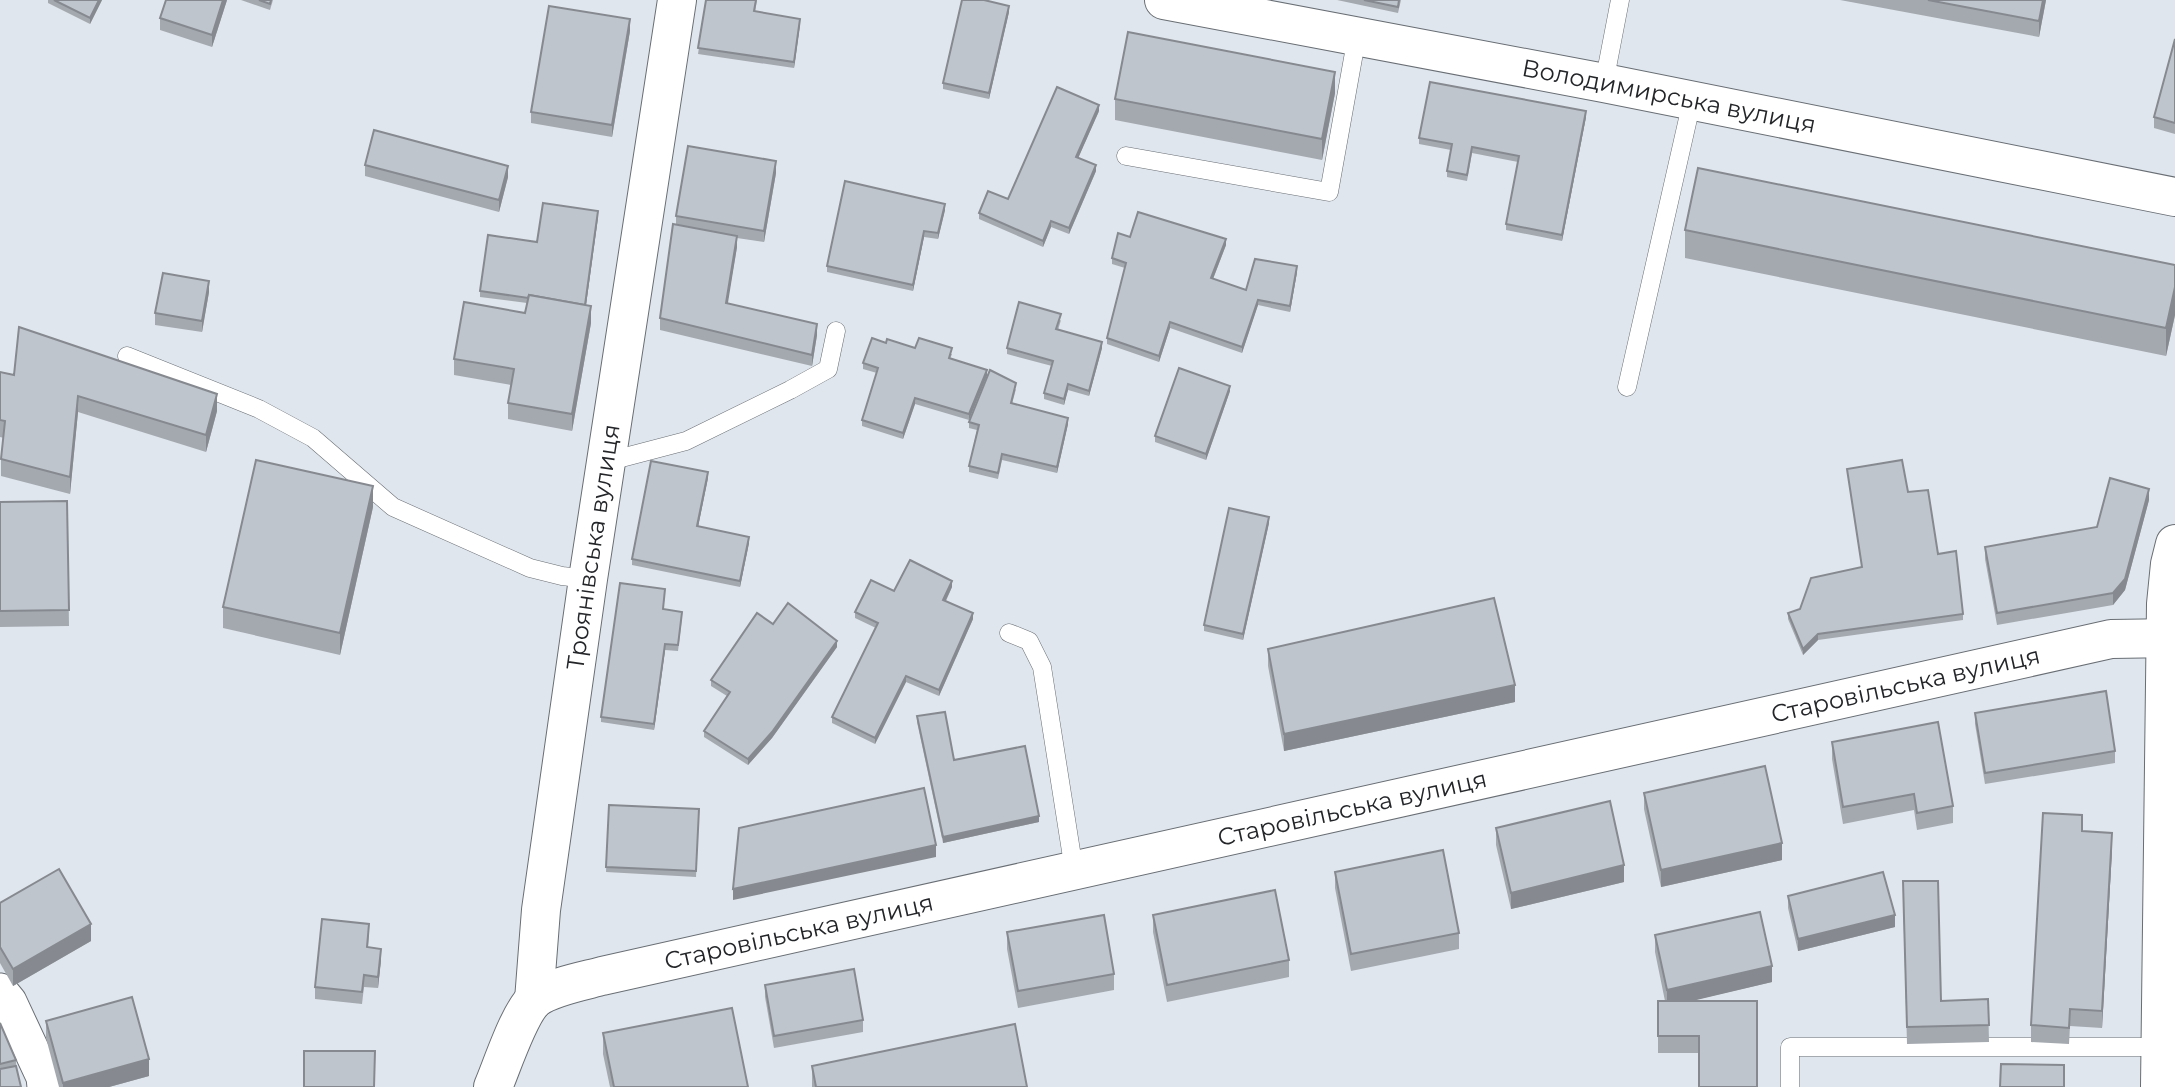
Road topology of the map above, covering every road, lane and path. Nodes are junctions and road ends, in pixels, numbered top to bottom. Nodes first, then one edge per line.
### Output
1 (677, 0) edge
2 (1620, 0) edge
3 (1186, 2) edge
4 (1357, 36) junction
5 (1604, 83) junction
6 (1692, 102) junction
7 (1126, 156) dead end
8 (2175, 197) edge
9 (836, 331) dead end
10 (127, 356) dead end
11 (1628, 387) dead end
12 (606, 462) junction
13 (2175, 544) edge
14 (588, 579) junction
15 (1009, 633) dead end
16 (2171, 638) edge
17 (2170, 783) edge
18 (1074, 870) junction
19 (0, 991) edge
20 (2169, 999) edge
21 (534, 1000) junction
22 (2161, 1047) junction
23 (45, 1087) edge
24 (493, 1087) edge
25 (1790, 1087) edge
26 (2161, 1087) edge

1 - 12 street, Троянівська вулиця
2 - 5 lane
3 - 4 street, Володимирська вулиця
4 - 5 street, Володимирська вулиця
4 - 7 lane
5 - 6 street, Володимирська вулиця
6 - 8 street, Володимирська вулиця
6 - 11 lane
9 - 12 lane
10 - 14 lane
12 - 14 street, Троянівська вулиця
13 - 16 street
14 - 21 street, Троянівська вулиця
15 - 18 lane
16 - 17 street
16 - 18 street, Старовільська вулиця
17 - 20 street
18 - 21 street, Старовільська вулиця
19 - 23 street
20 - 22 street
21 - 24 street, Троянівська вулиця
22 - 25 lane
22 - 26 street

